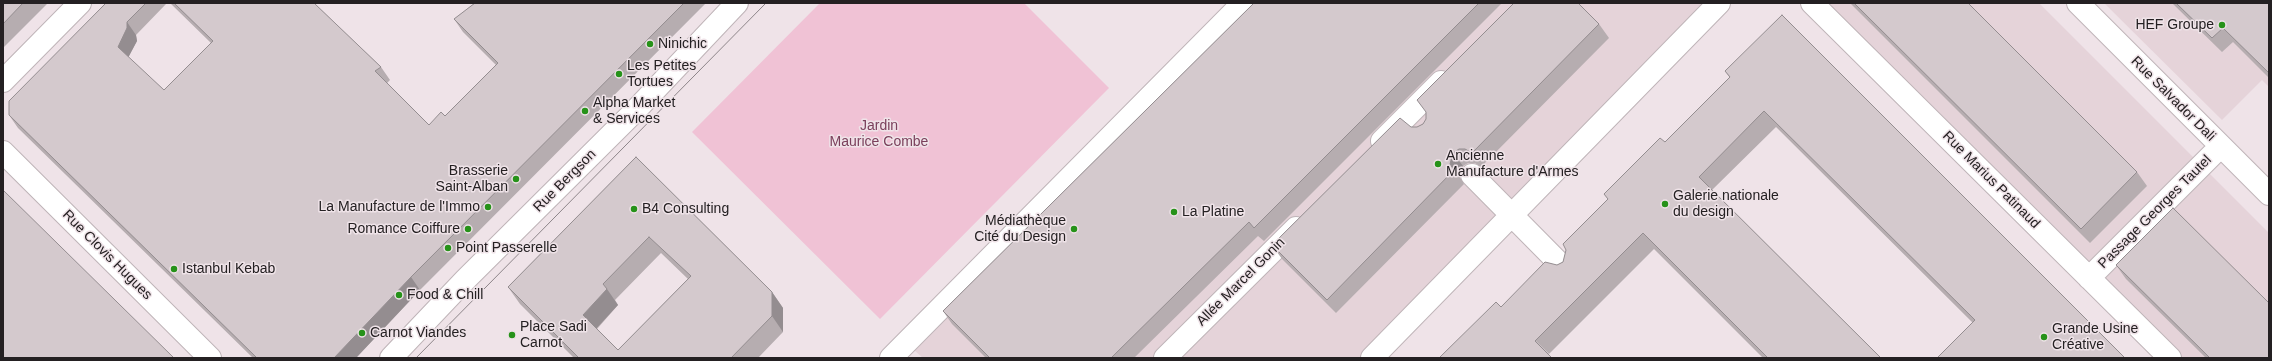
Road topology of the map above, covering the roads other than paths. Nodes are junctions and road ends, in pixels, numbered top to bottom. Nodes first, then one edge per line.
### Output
1 (80, 3) edge
2 (737, 3) edge
3 (1242, 3) edge
4 (1719, 3) edge
5 (1812, 3) edge
6 (2078, 3) edge
7 (1454, 69) edge
8 (3, 82) edge
9 (1410, 113) junction
10 (1424, 128) edge
11 (2221, 146) junction
12 (3, 152) edge
13 (1365, 158) edge
14 (1472, 175) dead end
15 (2269, 194) edge
16 (1310, 213) edge
17 (1512, 215) junction
18 (1565, 268) edge
19 (2089, 278) junction
20 (210, 358) edge
21 (391, 358) edge
22 (892, 358) edge
23 (1166, 358) edge
24 (1372, 358) edge
25 (2170, 358) edge

1 - 8 street
2 - 21 street, Rue Bergson
3 - 22 street
4 - 17 street
5 - 19 street, Rue Marius Patinaud
6 - 11 street, Rue Salvador Dali
7 - 9 street
9 - 10 street
9 - 13 street
11 - 15 street, Rue Salvador Dali
11 - 19 street, Passage Georges Tautel
12 - 20 street, Rue Clovis Hugues
14 - 17 street
16 - 23 street, Allée Marcel Gonin
17 - 18 street
17 - 24 street
19 - 25 street, Rue Marius Patinaud

